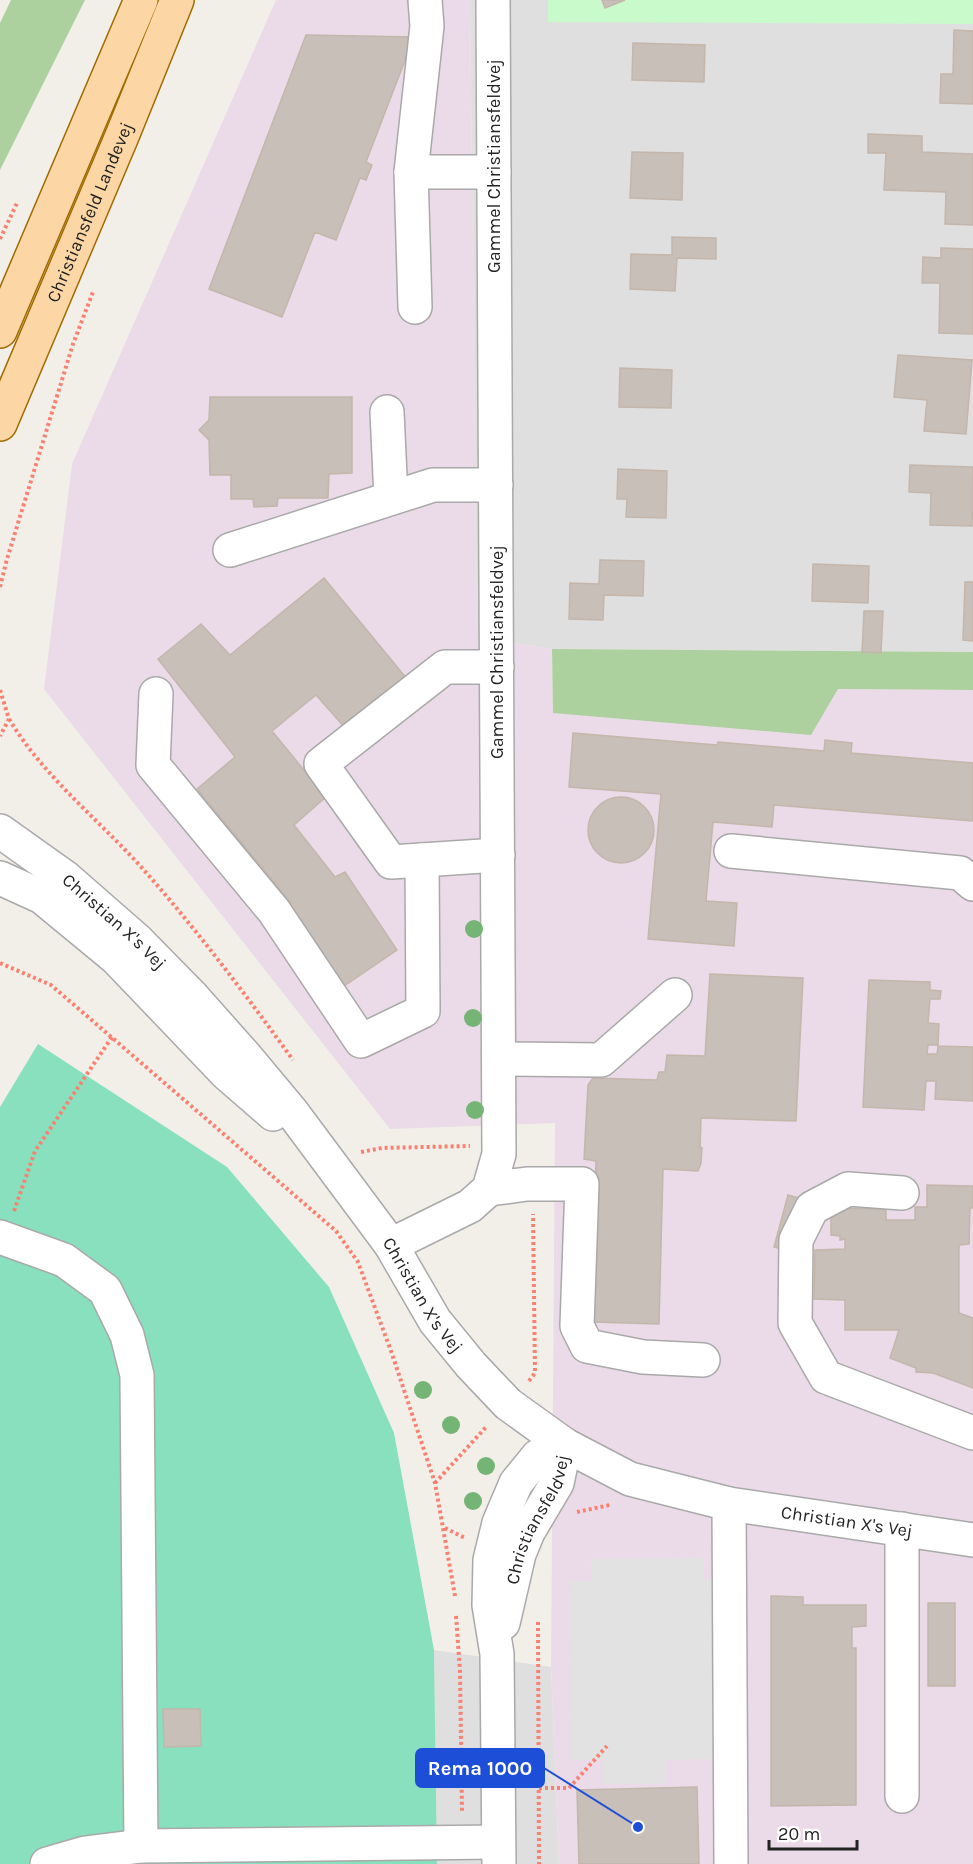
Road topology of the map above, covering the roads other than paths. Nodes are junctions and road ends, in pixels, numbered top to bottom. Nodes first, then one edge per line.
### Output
1 (141, 0) edge
2 (177, 0) edge
3 (425, 0) edge
4 (493, 0) edge
5 (411, 172) junction
6 (494, 172) junction
7 (415, 308) dead end
8 (0, 331) edge
9 (387, 412) dead end
10 (0, 424) edge
11 (496, 485) junction
12 (391, 498) junction
13 (230, 550) dead end
14 (497, 667) junction
15 (156, 694) dead end
16 (0, 831) edge
17 (731, 851) dead end
18 (498, 855) junction
19 (422, 860) junction
20 (0, 878) edge
21 (973, 884) edge
22 (675, 995) dead end
23 (499, 1059) junction
24 (353, 1160) junction
25 (489, 1189) junction
26 (902, 1193) dead end
27 (2, 1238) edge
28 (391, 1245) junction
29 (703, 1360) dead end
30 (973, 1433) edge
31 (565, 1445) junction
32 (729, 1504) junction
33 (902, 1529) junction
34 (973, 1540) edge
35 (902, 1796) dead end
36 (141, 1846) junction
37 (499, 1853) edge
38 (47, 1864) edge
39 (731, 1864) edge

1 - 8 main road, Christiansfeld Landevej
2 - 10 main road, Christiansfeld Landevej
3 - 5 street
4 - 6 street, Gammel Christiansfeldvej
5 - 6 street
5 - 7 street
6 - 11 street, Gammel Christiansfeldvej
9 - 12 street
11 - 12 street
11 - 14 street, Gammel Christiansfeldvej
12 - 13 street
14 - 18 street, Gammel Christiansfeldvej
14 - 19 street
15 - 19 street
16 - 24 street, Christian X's Vej
17 - 21 street
18 - 19 street
18 - 23 street, Gammel Christiansfeldvej
20 - 24 street
22 - 23 street
23 - 25 street, Gammel Christiansfeldvej
24 - 28 street, Christian X's Vej
25 - 28 street
25 - 29 street
26 - 30 street
27 - 36 street
28 - 31 street, Christian X's Vej
31 - 32 street, Christian X's Vej
31 - 37 street, Christiansfeldvej
32 - 33 street, Christian X's Vej
32 - 39 street
33 - 34 street, Christian X's Vej
33 - 35 street
36 - 37 street
36 - 38 street

